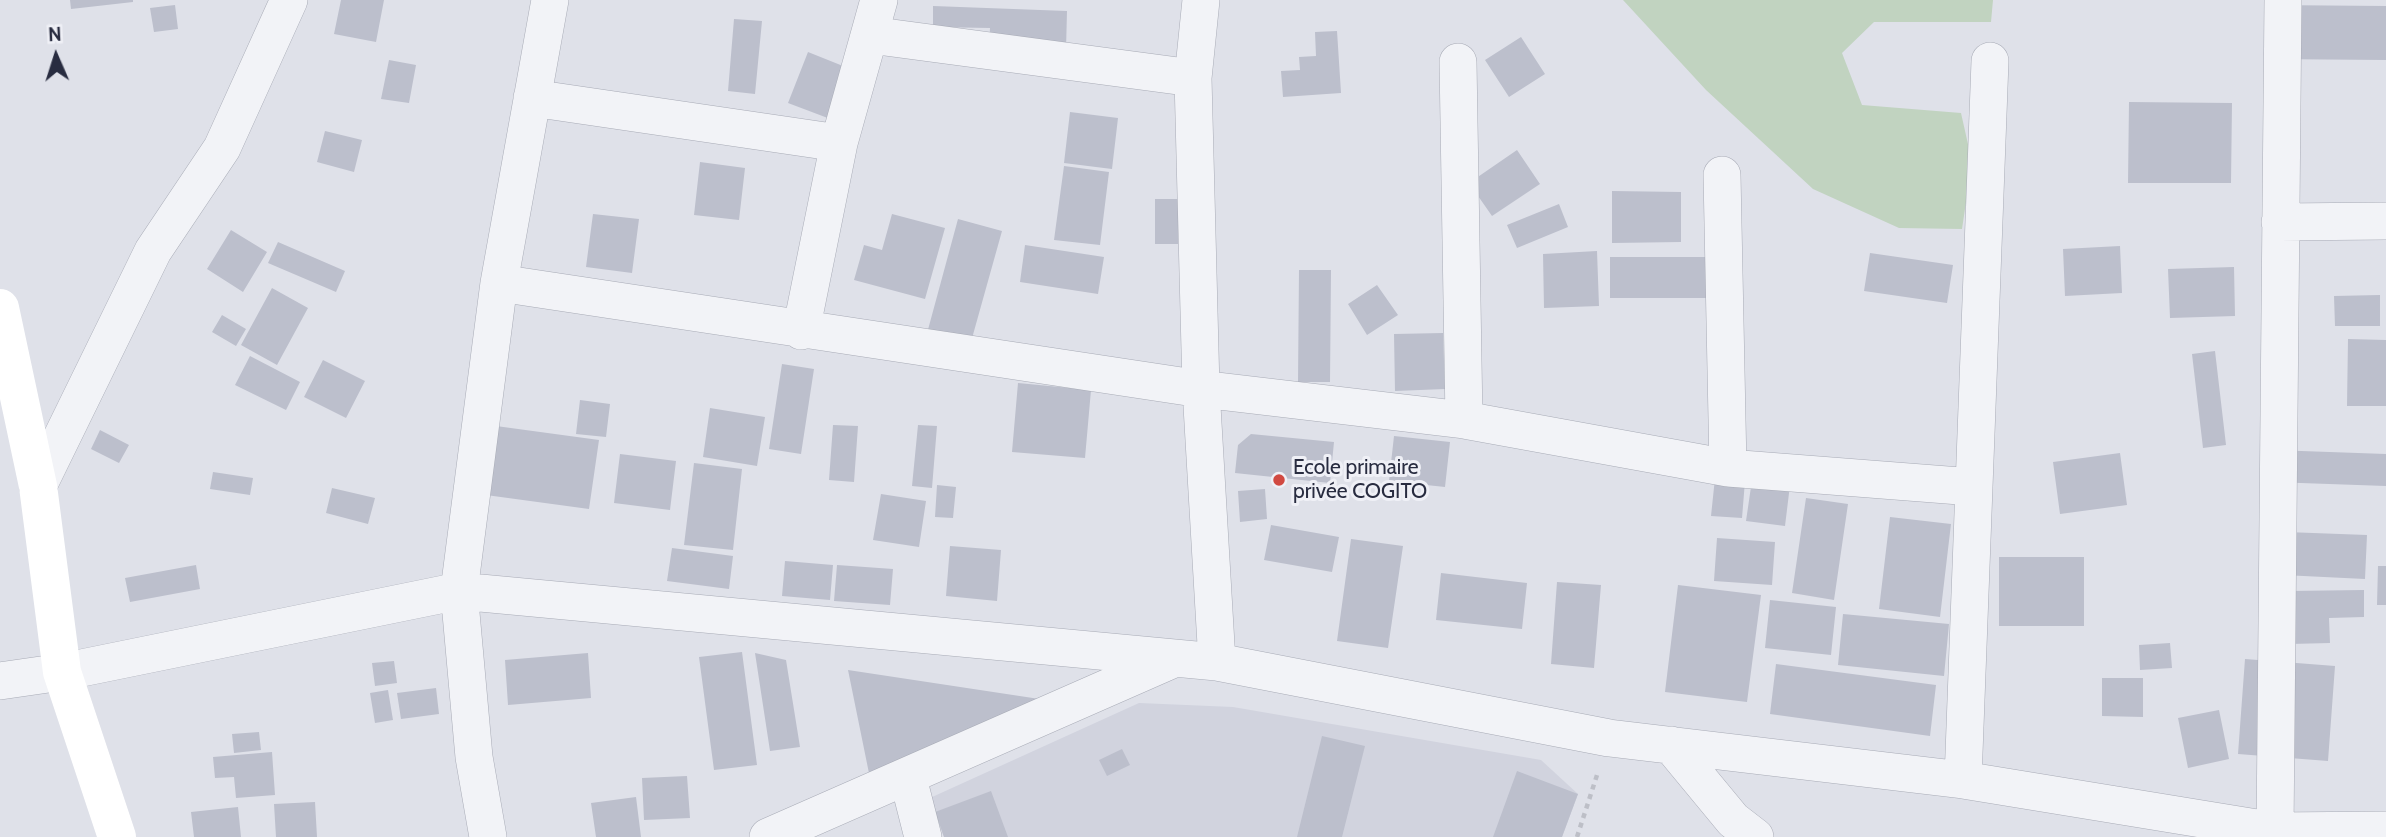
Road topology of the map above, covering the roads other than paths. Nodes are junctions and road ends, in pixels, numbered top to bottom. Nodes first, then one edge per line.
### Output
1 (289, 0) edge
2 (550, 0) edge
3 (1201, 0) edge
4 (2283, 0) edge
5 (875, 17) edge
6 (1990, 61) dead end
7 (1458, 62) dead end
8 (1193, 78) junction
9 (532, 98) junction
10 (839, 143) junction
11 (1721, 175) dead end
12 (2386, 221) edge
13 (2280, 222) junction
14 (499, 283) junction
15 (0, 308) edge
16 (801, 331) junction
17 (1201, 389) junction
18 (1464, 420) junction
19 (1728, 468) junction
20 (38, 486) junction
21 (1973, 487) junction
22 (459, 591) junction
23 (1173, 659) junction
24 (1216, 662) junction
25 (62, 673) junction
26 (0, 681) edge
27 (1671, 745) junction
28 (908, 778) junction
29 (1963, 780) junction
30 (2386, 830) edge
31 (2269, 834) edge
32 (117, 837) edge
33 (488, 837) edge
34 (768, 837) edge
35 (923, 837) edge
36 (1755, 837) edge

1 - 20 street
2 - 9 street
3 - 8 street
4 - 13 street
5 - 8 street
5 - 10 street
6 - 21 street
7 - 18 street
8 - 17 street
9 - 10 street
9 - 14 street
10 - 16 street
11 - 19 street
12 - 13 street
13 - 31 street
14 - 16 street
14 - 22 street
15 - 20 street
16 - 17 street
17 - 18 street
17 - 24 street
18 - 19 street
19 - 21 street
20 - 25 street
21 - 29 street
22 - 23 street
22 - 25 street
22 - 33 street
23 - 24 street
23 - 28 street
24 - 27 street
25 - 26 street
25 - 32 street
27 - 29 street
27 - 36 street
28 - 34 street
28 - 35 street
29 - 31 street
30 - 31 street

